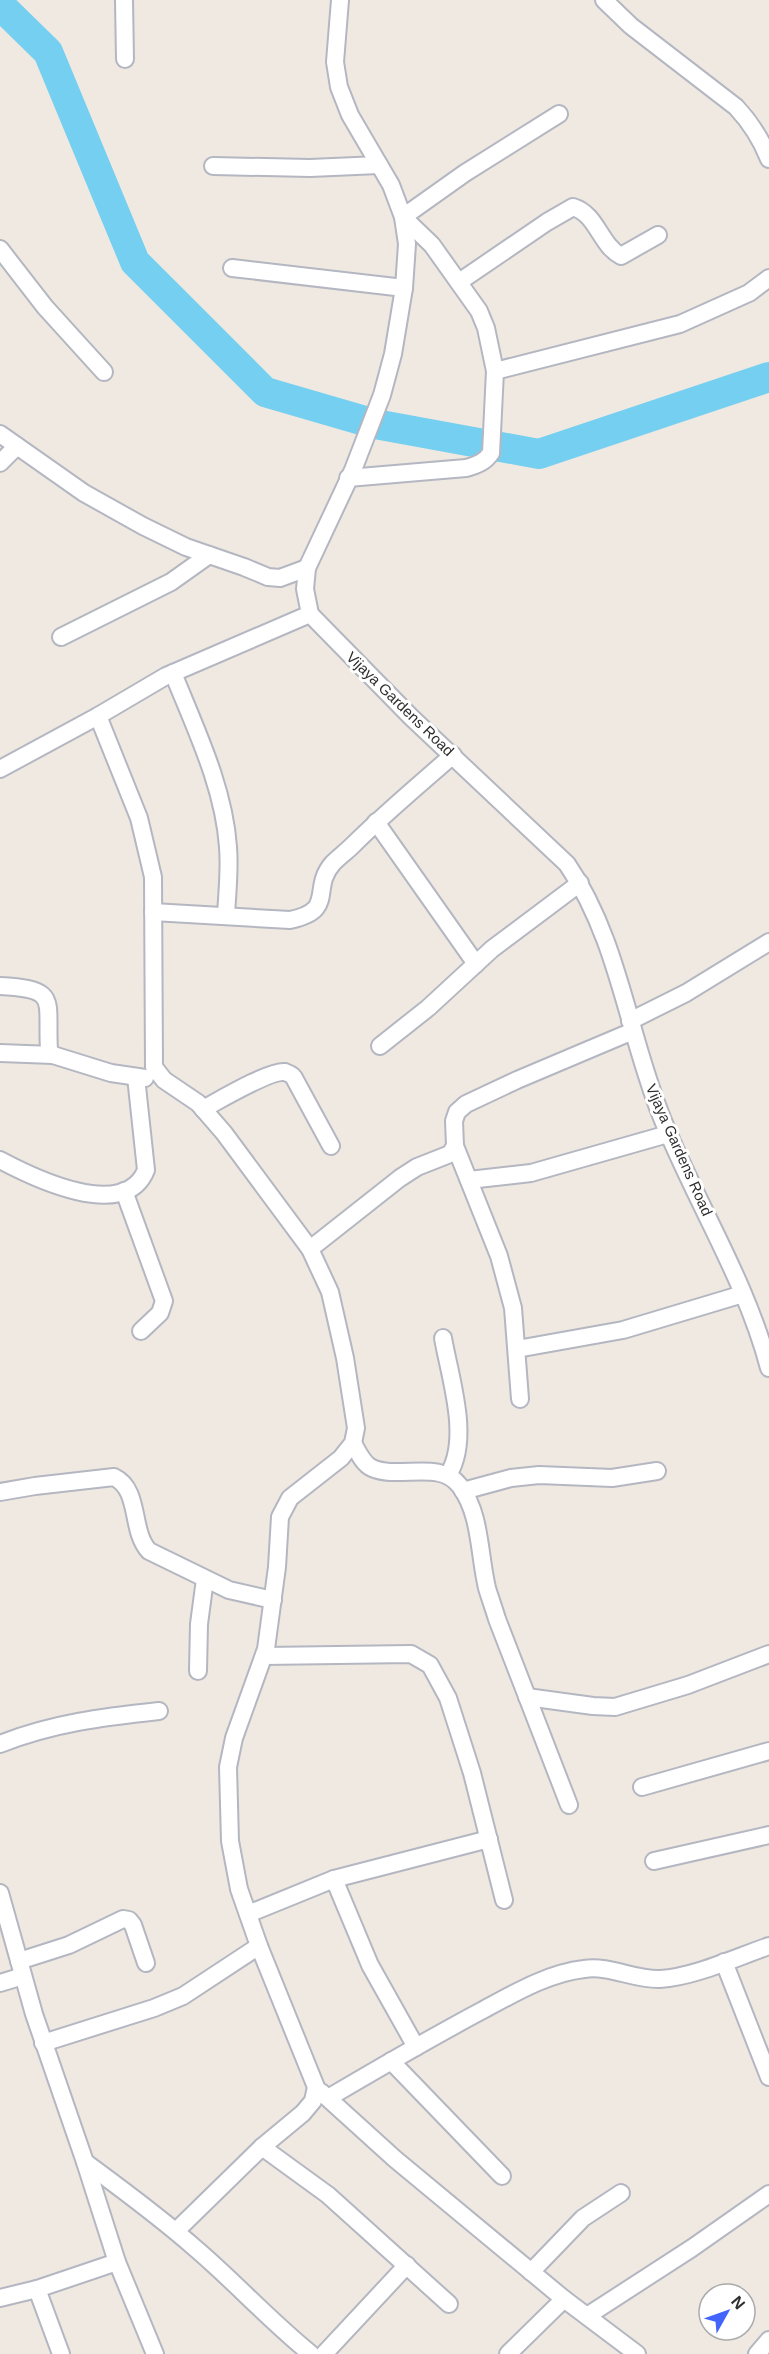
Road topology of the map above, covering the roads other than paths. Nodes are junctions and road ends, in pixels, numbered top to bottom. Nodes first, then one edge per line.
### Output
1 (124, 0) edge
2 (340, 0) edge
3 (604, 0) edge
4 (125, 59) dead end
5 (558, 114) dead end
6 (769, 159) edge
7 (379, 165) junction
8 (213, 166) dead end
9 (403, 217) junction
10 (658, 235) dead end
11 (0, 249) edge
12 (232, 268) dead end
13 (769, 278) edge
14 (459, 282) junction
15 (404, 288) junction
16 (495, 371) junction
17 (104, 372) dead end
18 (0, 434) edge
19 (17, 446) junction
20 (0, 463) edge
21 (350, 474) junction
22 (209, 555) junction
23 (307, 568) junction
24 (310, 614) junction
25 (61, 637) dead end
26 (173, 673) junction
27 (98, 716) junction
28 (453, 755) junction
29 (0, 770) edge
30 (376, 822) junction
31 (580, 883) junction
32 (153, 912) junction
33 (226, 916) junction
34 (767, 949) edge
35 (476, 964) junction
36 (0, 986) edge
37 (632, 1026) junction
38 (380, 1046) dead end
39 (0, 1053) edge
40 (53, 1055) junction
41 (136, 1077) junction
42 (164, 1080) junction
43 (203, 1109) junction
44 (669, 1134) junction
45 (331, 1146) dead end
46 (455, 1146) junction
47 (0, 1160) edge
48 (469, 1180) junction
49 (124, 1191) junction
50 (310, 1249) junction
51 (743, 1293) junction
52 (762, 1319) edge
53 (141, 1332) dead end
54 (443, 1338) dead end
55 (766, 1348) edge
56 (517, 1349) junction
57 (769, 1368) edge
58 (520, 1399) dead end
59 (353, 1443) junction
60 (657, 1471) dead end
61 (448, 1475) junction
62 (463, 1491) junction
63 (0, 1492) edge
64 (205, 1579) junction
65 (273, 1600) junction
66 (769, 1654) edge
67 (264, 1656) junction
68 (198, 1671) dead end
69 (527, 1697) junction
70 (159, 1711) dead end
71 (0, 1744) edge
72 (769, 1751) edge
73 (642, 1787) dead end
74 (569, 1805) dead end
75 (769, 1835) edge
76 (489, 1839) junction
77 (654, 1861) dead end
78 (334, 1880) junction
79 (0, 1893) edge
80 (504, 1900) dead end
81 (248, 1914) junction
82 (259, 1946) junction
83 (769, 1946) edge
84 (724, 1962) junction
85 (146, 1963) dead end
86 (21, 1969) junction
87 (0, 1983) edge
88 (44, 2043) junction
89 (416, 2047) junction
90 (391, 2061) junction
91 (769, 2077) edge
92 (322, 2093) junction
93 (262, 2146) junction
94 (86, 2162) junction
95 (502, 2176) dead end
96 (621, 2193) dead end
97 (769, 2194) edge
98 (176, 2231) junction
99 (117, 2262) junction
100 (406, 2265) junction
101 (531, 2272) junction
102 (37, 2289) junction
103 (0, 2298) edge
104 (564, 2299) junction
105 (449, 2304) dead end
106 (587, 2316) junction
107 (769, 2340) edge
108 (61, 2354) edge
109 (155, 2354) edge
110 (311, 2354) edge
111 (324, 2354) edge
112 (508, 2354) edge
113 (637, 2354) edge
114 (757, 2354) edge

1 - 4 street
2 - 7 street
3 - 6 street
5 - 9 street
7 - 8 street
7 - 9 street
9 - 14 street
9 - 15 street
10 - 14 street
11 - 17 street
12 - 15 street
13 - 16 street
14 - 16 street
15 - 21 street
16 - 21 street
18 - 19 street
19 - 20 street
19 - 22 street
21 - 23 street
22 - 23 street
22 - 25 street
23 - 24 street
24 - 26 street
24 - 28 street, Vijaya Gardens Road
26 - 27 street
26 - 33 street
27 - 29 street
27 - 32 street
28 - 30 street
28 - 31 street, Vijaya Gardens Road
30 - 33 street
30 - 35 street
31 - 35 street
31 - 37 street, Vijaya Gardens Road
32 - 33 street
32 - 42 street
34 - 37 street
35 - 38 street
36 - 40 street
37 - 44 street, Vijaya Gardens Road
37 - 46 street
39 - 40 street
40 - 41 street
41 - 42 street
41 - 49 street
42 - 43 street
43 - 45 street
43 - 50 street
44 - 48 street
44 - 51 street, Vijaya Gardens Road
46 - 48 street
46 - 50 street
47 - 49 street
48 - 56 street
49 - 53 street
50 - 59 street
51 - 52 street, Vijaya Gardens Road
51 - 56 street
52 - 55 street, Vijaya Gardens Road
54 - 61 street
55 - 57 street, Vijaya Gardens Road
56 - 58 street
59 - 61 street
59 - 65 street
60 - 62 street
61 - 62 street
62 - 69 street
63 - 64 street
64 - 65 street
64 - 68 street
65 - 67 street
66 - 69 street
67 - 76 street
67 - 81 street
69 - 74 street
70 - 71 street
72 - 73 street
75 - 77 street
76 - 78 street
76 - 80 street
78 - 81 street
78 - 89 street
79 - 86 street
81 - 82 street
82 - 88 street
82 - 92 street
83 - 84 street
84 - 89 street
84 - 91 street
85 - 86 street
86 - 87 street
86 - 88 street
88 - 94 street
89 - 90 street
90 - 92 street
90 - 95 street
92 - 93 street
92 - 101 street
93 - 98 street
93 - 100 street
94 - 98 street
94 - 99 street
96 - 101 street
97 - 106 street
98 - 110 street
99 - 102 street
99 - 109 street
100 - 105 street
100 - 111 street
101 - 104 street
102 - 103 street
102 - 108 street
104 - 106 street
104 - 112 street
106 - 113 street
107 - 114 street

